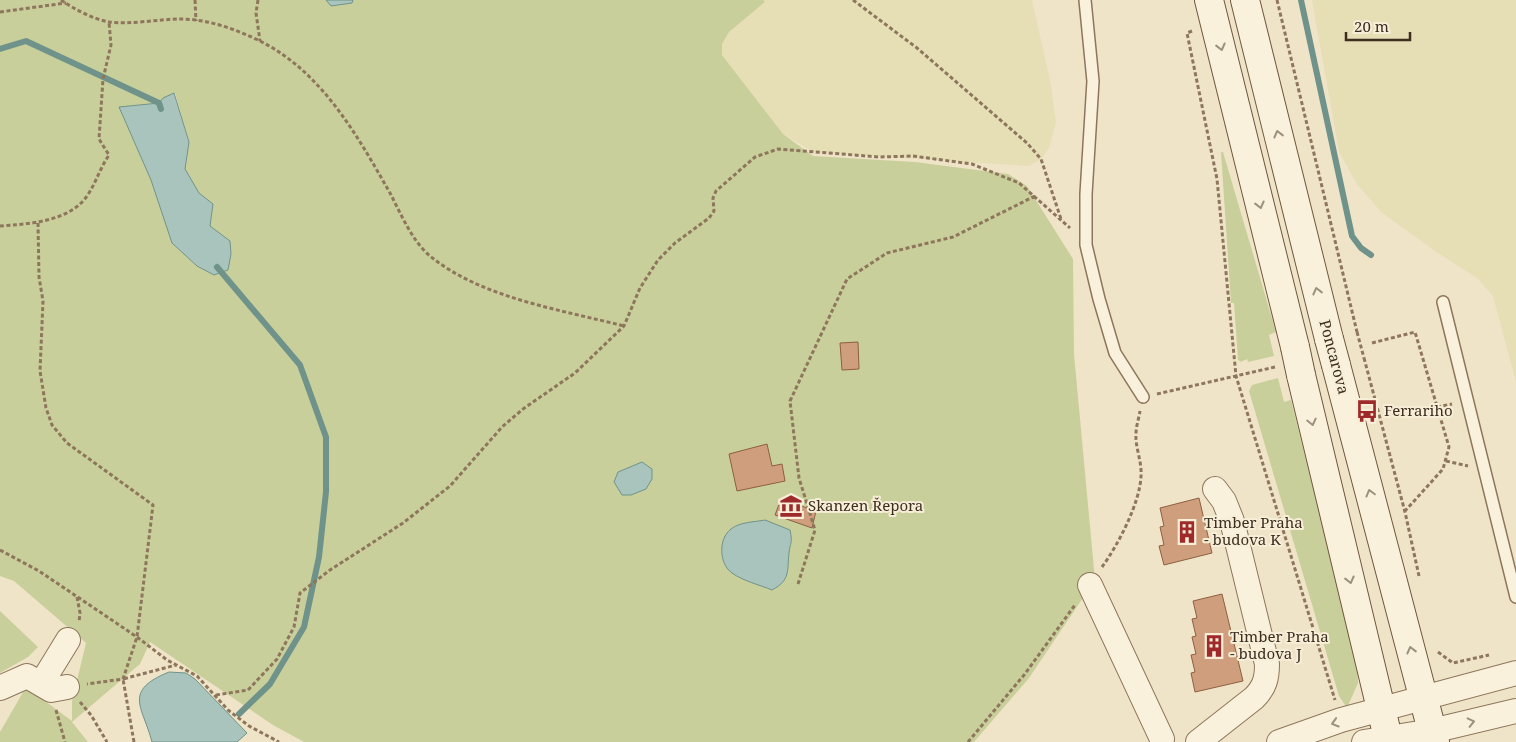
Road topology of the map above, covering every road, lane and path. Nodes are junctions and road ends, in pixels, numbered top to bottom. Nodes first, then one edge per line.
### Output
1 (61, 0) edge
2 (195, 0) edge
3 (258, 0) edge
4 (853, 0) edge
5 (1086, 0) edge
6 (1245, 0) edge
7 (1276, 0) edge
8 (66, 3) junction
9 (0, 12) edge
10 (1212, 12) edge
11 (196, 20) junction
12 (110, 22) junction
13 (260, 41) junction
14 (1035, 196) junction
15 (1062, 220) junction
16 (38, 223) junction
17 (0, 226) edge
18 (1086, 245) junction
19 (1443, 302) dead end
20 (624, 326) junction
21 (1372, 343) dead end
22 (1291, 363) junction
23 (1236, 376) junction
24 (1143, 397) joint
25 (1215, 489) dead end
26 (1405, 512) junction
27 (0, 550) edge
28 (1420, 580) dead end
29 (798, 584) dead end
30 (1090, 585) dead end
31 (1516, 597) edge
32 (137, 637) junction
33 (68, 640) dead end
34 (1433, 644) dead end
35 (1457, 663) dead end
36 (177, 665) junction
37 (1516, 672) edge
38 (123, 678) junction
39 (53, 687) junction
40 (4, 691) edge
41 (216, 695) junction
42 (1423, 697) junction
43 (1337, 708) dead end
44 (1381, 709) junction
45 (1516, 711) edge
46 (1433, 737) edge
47 (1163, 741) edge
48 (1381, 741) edge
49 (65, 742) edge
50 (107, 742) edge
51 (134, 742) edge
52 (279, 742) edge
53 (1198, 742) edge
54 (1279, 742) edge

1 - 8 path
2 - 11 path
3 - 13 path
4 - 15 path
5 - 18 lane
42 -> 6 main road, Poncarova, bridge
7 - 26 path, bridge
8 - 9 path
8 - 12 path
10 -> 22 main road
10 - 23 path
11 - 12 path
11 - 13 path
12 - 16 path
13 - 20 path
14 - 15 path
14 - 20 path
14 - 29 path
15 - 18 path
16 - 17 path
16 - 32 path
18 - 24 lane
19 - 31 lane
20 - 41 path
21 - 26 path
22 - 23 path
22 -> 44 main road
23 - 24 path
23 - 43 path
25 - 53 street
26 - 28 path
27 - 32 path
30 - 47 street
32 - 36 path
32 - 38 path
33 - 39 street
34 - 35 path
36 - 38 path
36 - 41 path
37 - 42 street
38 - 39 path
38 - 51 path
39 - 40 street
39 - 49 path
39 - 50 path
41 - 52 path
42 - 44 street
42 - 46 main road, Poncarova
44 - 48 main road
44 -> 54 street
46 -> 45 street
46 - 48 street

